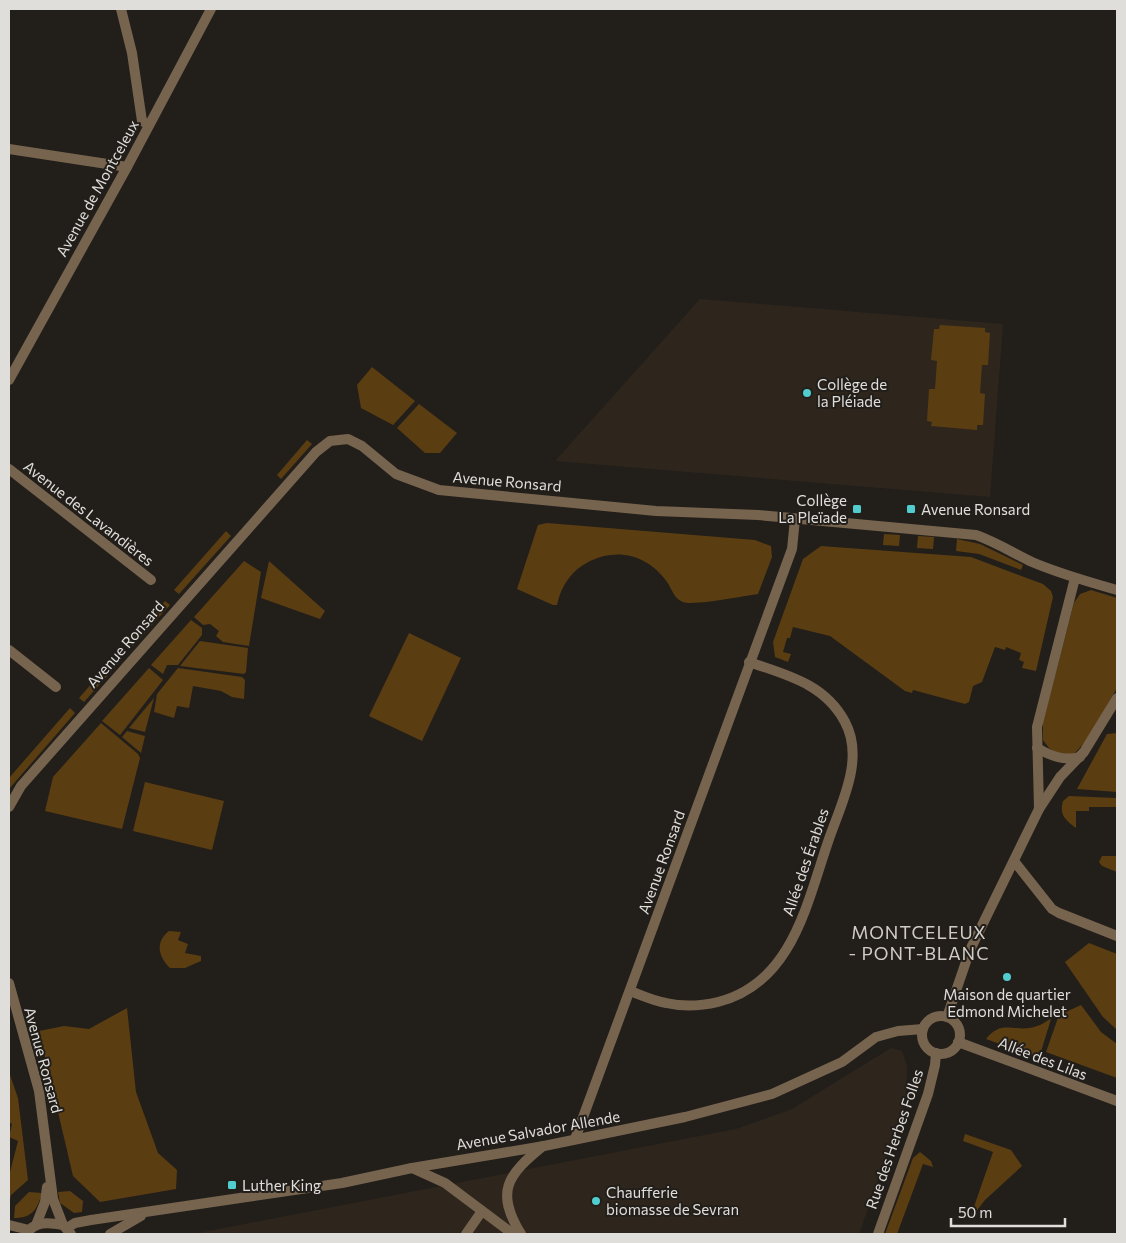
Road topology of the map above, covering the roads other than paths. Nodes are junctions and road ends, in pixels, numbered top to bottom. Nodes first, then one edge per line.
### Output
1 (122, 9) edge
2 (211, 9) edge
3 (149, 124) junction
4 (9, 149) edge
5 (127, 167) junction
6 (9, 380) edge
7 (9, 469) edge
8 (795, 519) junction
9 (1075, 578) junction
10 (151, 580) dead end
11 (1117, 590) edge
12 (9, 650) edge
13 (749, 662) junction
14 (56, 687) dead end
15 (1117, 698) edge
16 (1037, 748) junction
17 (1080, 757) junction
18 (9, 807) edge
19 (1039, 809) junction
20 (1014, 861) junction
21 (1117, 936) edge
22 (9, 983) edge
23 (630, 991) junction
24 (947, 1017) junction
25 (923, 1029) junction
26 (958, 1042) junction
27 (936, 1053) junction
28 (1117, 1101) edge
29 (575, 1140) junction
30 (544, 1146) junction
31 (412, 1168) junction
32 (49, 1176) junction
33 (482, 1211) junction
34 (144, 1214) junction
35 (9, 1225) edge
36 (67, 1229) edge
37 (30, 1230) edge
38 (110, 1234) edge
39 (466, 1234) edge
40 (513, 1234) edge
41 (522, 1234) edge
42 (878, 1234) edge

1 - 3 street
2 - 3 street, Avenue de Montceleux
3 - 5 street, Avenue de Montceleux
4 - 5 street
5 - 6 street, Avenue de Montceleux
7 - 10 street, Avenue des Lavandières
8 - 9 street
8 - 13 street, Avenue Ronsard
8 - 18 street, Avenue Ronsard
9 - 11 street
9 - 16 street
12 - 14 street
13 - 23 street, Avenue Ronsard
13 - 23 street, Allée des Érables
15 - 17 street
16 - 17 street
16 - 19 street
17 - 19 street
19 - 20 street
20 - 21 street
20 - 24 street
22 - 32 street, Avenue Ronsard
23 - 29 street, Avenue Ronsard
24 - 25 street
24 - 26 street
25 - 27 street
25 - 29 street, Avenue Salvador Allende
26 - 27 street
26 - 28 street, Allée des Lilas
27 - 42 street, Rue des Herbes Folles
29 - 30 street, Avenue Salvador Allende
30 - 31 street, Avenue Salvador Allende
30 - 41 street
31 - 33 street
31 - 34 street, Avenue Salvador Allende
32 - 36 street, Avenue Ronsard
32 - 37 street, Avenue Ronsard
33 - 39 street
33 - 40 street
34 - 36 street, Avenue Salvador Allende
34 - 38 street, Avenue Salvador Allende
35 - 37 street
36 - 37 street

